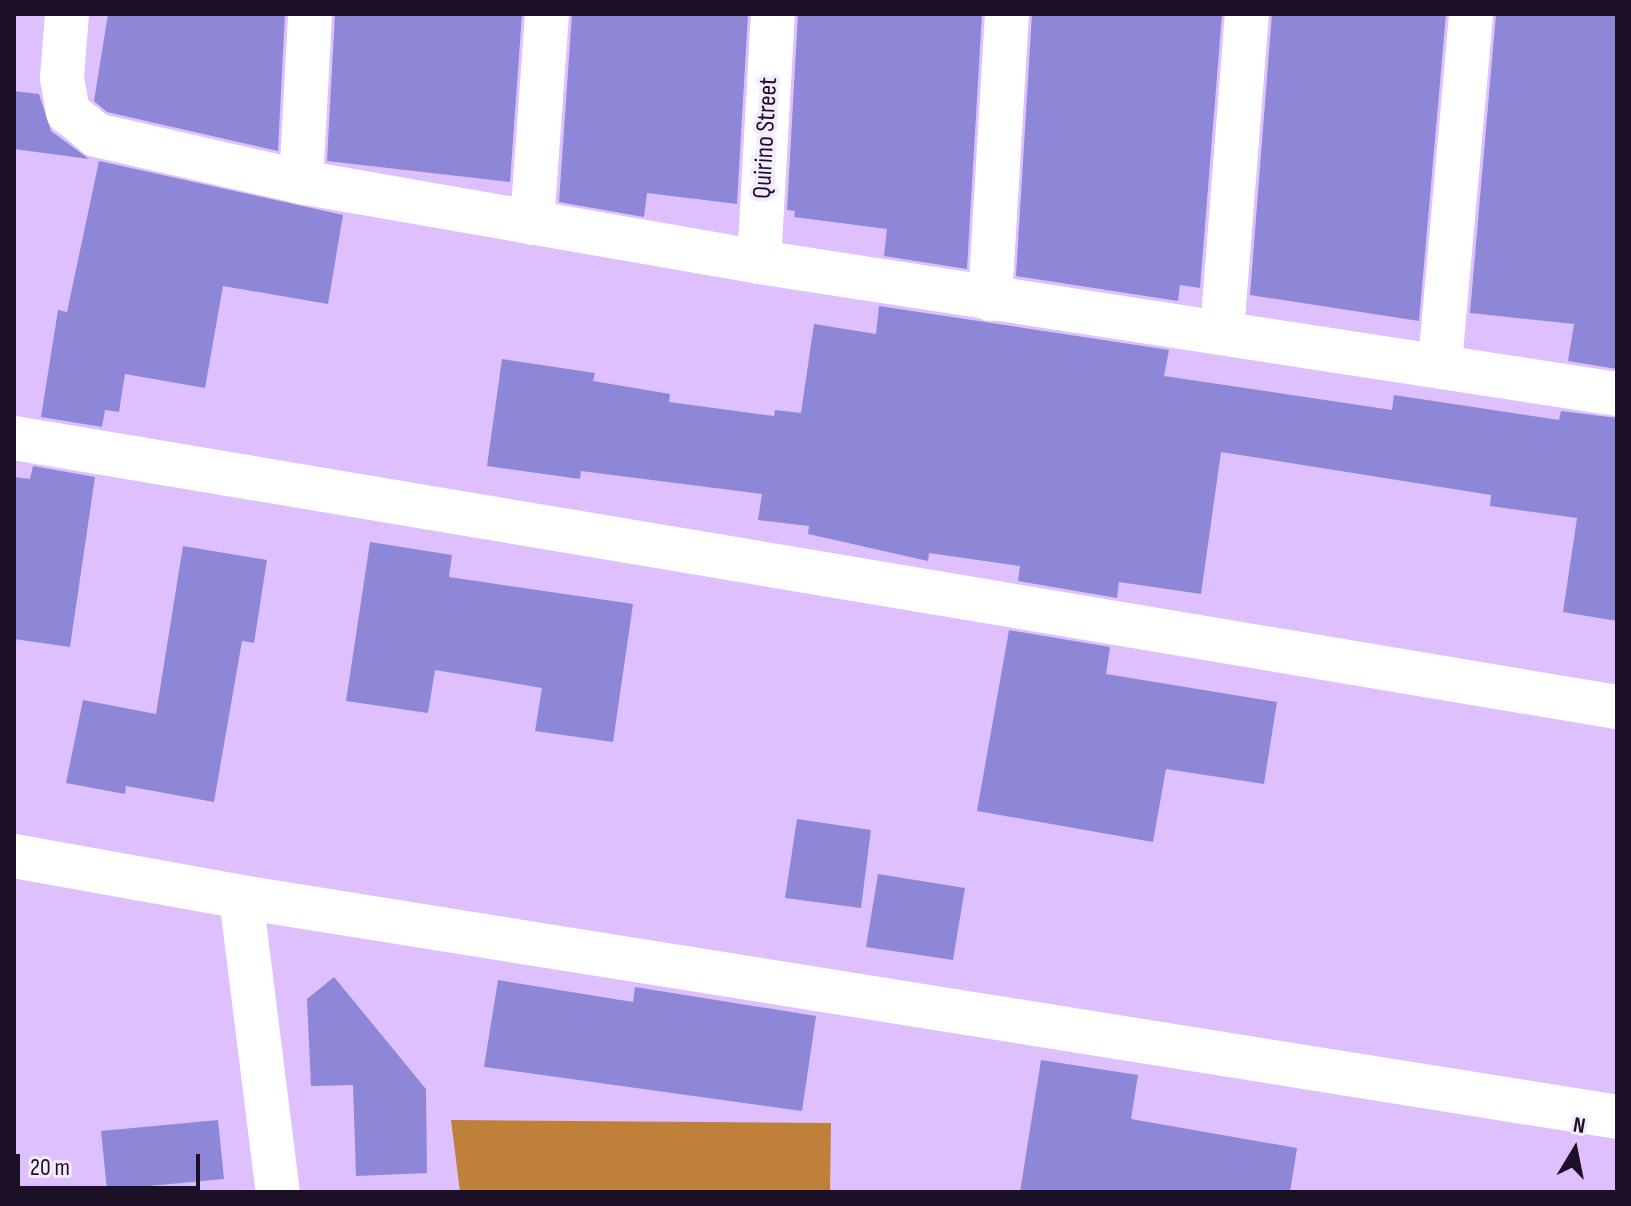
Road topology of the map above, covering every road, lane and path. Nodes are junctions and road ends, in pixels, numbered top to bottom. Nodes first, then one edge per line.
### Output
1 (67, 14) edge
2 (310, 14) edge
3 (547, 14) edge
4 (773, 14) edge
5 (1007, 14) edge
6 (1247, 14) edge
7 (1471, 14) edge
8 (301, 182) junction
9 (532, 223) junction
10 (759, 262) junction
11 (990, 299) junction
12 (1222, 331) junction
13 (1440, 363) junction
14 (1617, 394) edge
15 (14, 438) edge
16 (1617, 707) edge
17 (14, 856) edge
18 (241, 897) junction
19 (1617, 1117) edge
20 (278, 1192) edge

1 - 8 street
2 - 8 street
3 - 9 street
4 - 10 street, Quirino Street
5 - 11 street
6 - 12 street
7 - 13 street
8 - 9 street
9 - 10 street
10 - 11 street
11 - 12 street
12 - 13 street
13 - 14 street
15 - 16 street
17 - 18 street
18 - 19 street
18 - 20 street

